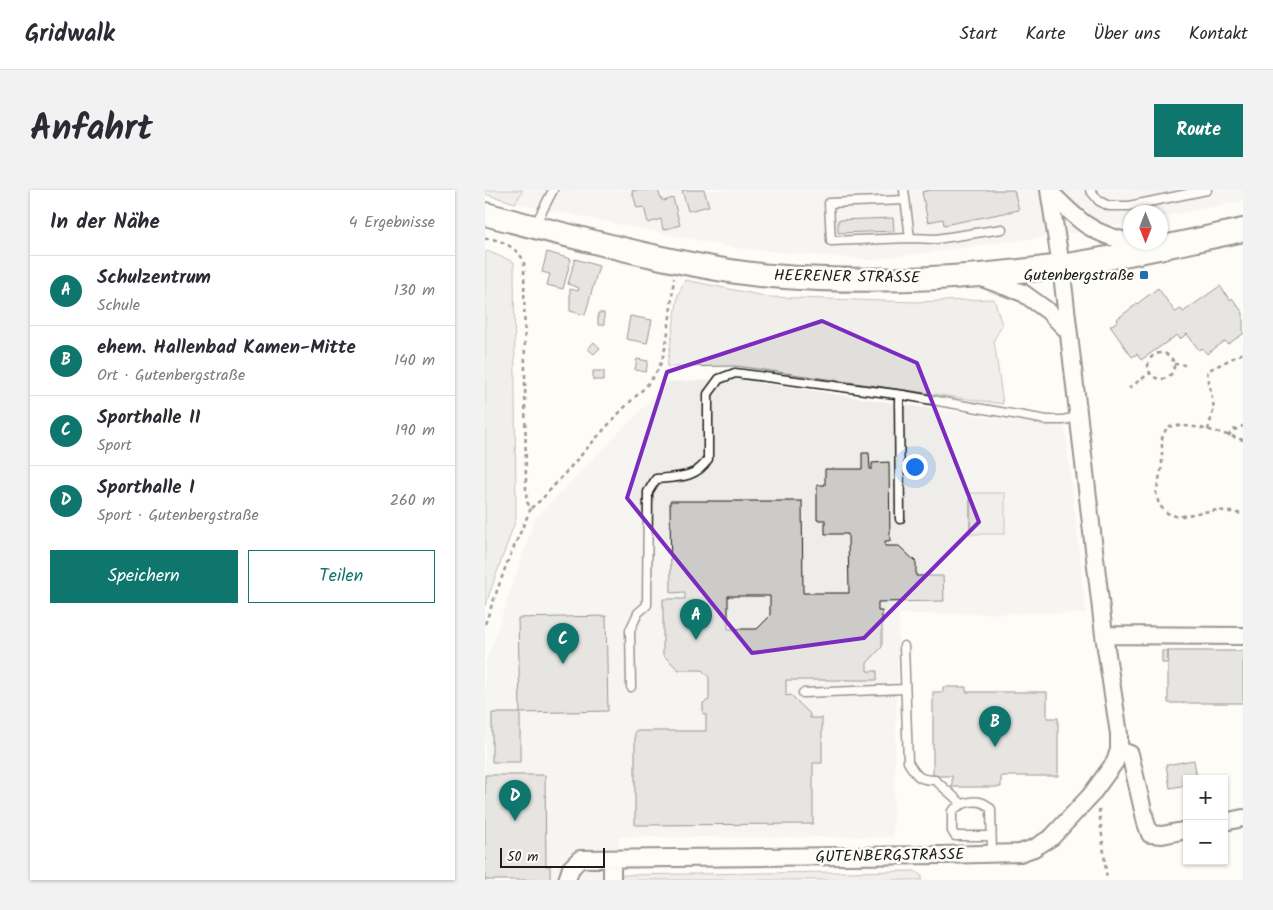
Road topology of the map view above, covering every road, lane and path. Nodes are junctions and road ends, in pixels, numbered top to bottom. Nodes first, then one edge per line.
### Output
1 (553, 190) edge
2 (904, 190) edge
3 (1049, 190) edge
4 (1090, 190) edge
5 (1207, 190) edge
6 (905, 200) junction
7 (485, 214) edge
8 (534, 227) junction
9 (1001, 229) dead end
10 (1243, 230) edge
11 (910, 238) junction
12 (485, 239) edge
13 (1123, 240) edge
14 (1168, 246) edge
15 (1147, 250) edge
16 (677, 261) junction
17 (1061, 266) junction
18 (974, 275) junction
19 (1067, 331) junction
20 (1243, 353) edge
21 (1174, 364) junction
22 (1185, 365) dead end
23 (1150, 374) junction
24 (1129, 388) dead end
25 (899, 395) junction
26 (1078, 417) junction
27 (1243, 426) edge
28 (1208, 430) junction
29 (1228, 436) junction
30 (1243, 440) edge
31 (531, 508) junction
32 (1243, 514) edge
33 (900, 519) dead end
34 (485, 624) edge
35 (1104, 635) junction
36 (1243, 636) edge
37 (904, 646) dead end
38 (631, 686) dead end
39 (905, 689) junction
40 (803, 693) dead end
41 (1119, 750) junction
42 (1091, 795) junction
43 (961, 803) junction
44 (1243, 818) edge
45 (1228, 821) edge
46 (1183, 831) edge
47 (991, 836) junction
48 (992, 854) junction
49 (612, 859) junction
50 (567, 880) edge
51 (612, 880) edge
52 (1107, 880) edge

1 - 8 lane
2 - 6 lane
3 - 13 street
3 - 17 street
4 - 5 lane
6 - 11 lane
6 - 11 lane
7 - 8 main road, HEERENER STRASSE
8 - 16 main road, HEERENER STRASSE
9 - 11 lane
10 - 14 main road, HEERENER STRASSE
12 - 31 path
15 - 17 main road, HEERENER STRASSE
16 - 18 main road, HEERENER STRASSE
16 - 31 path
17 - 18 main road, HEERENER STRASSE
17 - 19 street
18 - 19 street
19 - 26 street
20 - 28 path
21 - 22 path
21 - 23 path
21 - 23 path
23 - 24 path
25 - 26 lane
25 - 33 lane
25 - 38 lane
26 - 35 street
27 - 29 path
28 - 29 path
28 - 32 path
29 - 30 path
31 - 34 path
35 - 36 street
35 - 41 street
37 - 39 lane
39 - 40 lane
39 - 43 lane
41 - 42 street, GUTENBERGSTRASSE
41 - 46 street
42 - 48 street, GUTENBERGSTRASSE
42 - 52 path
43 - 47 lane
43 - 47 lane
44 - 45 street
47 - 48 lane
48 - 49 street, GUTENBERGSTRASSE
49 - 50 street, GUTENBERGSTRASSE
49 - 51 street

